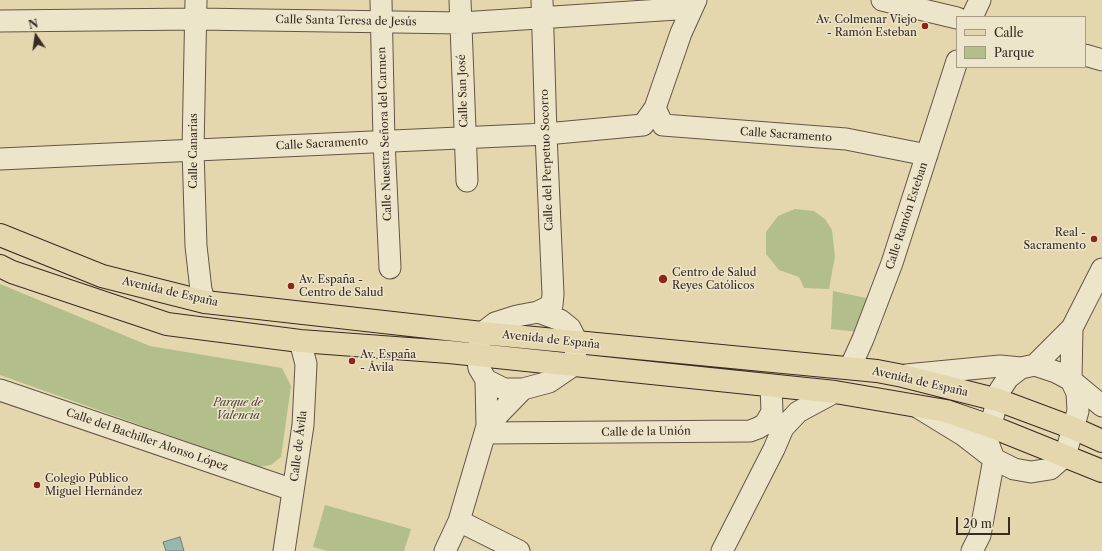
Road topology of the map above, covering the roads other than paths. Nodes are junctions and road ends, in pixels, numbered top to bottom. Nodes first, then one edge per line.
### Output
1 (381, 0) edge
2 (460, 0) edge
3 (882, 0) edge
4 (980, 0) edge
5 (694, 4) edge
6 (196, 9) edge
7 (542, 9) edge
8 (972, 16) edge
9 (956, 18) edge
10 (0, 21) edge
11 (382, 21) junction
12 (461, 23) junction
13 (1086, 55) edge
14 (1102, 60) edge
15 (956, 64) edge
16 (655, 108) junction
17 (546, 134) junction
18 (465, 137) junction
19 (384, 141) junction
20 (193, 150) junction
21 (927, 155) junction
22 (0, 159) edge
23 (467, 181) dead end
24 (0, 235) edge
25 (0, 266) edge
26 (390, 268) dead end
27 (1102, 269) edge
28 (205, 302) junction
29 (538, 312) junction
30 (1072, 328) junction
31 (482, 333) junction
32 (300, 341) junction
33 (577, 342) junction
34 (477, 356) junction
35 (574, 365) junction
36 (1028, 366) junction
37 (850, 368) junction
38 (903, 376) junction
39 (486, 380) junction
40 (1070, 380) junction
41 (772, 386) junction
42 (523, 389) junction
43 (0, 390) edge
44 (835, 392) junction
45 (998, 400) junction
46 (1102, 406) edge
47 (918, 407) junction
48 (990, 426) junction
49 (758, 428) junction
50 (1073, 428) junction
51 (486, 430) junction
52 (1102, 441) edge
53 (774, 449) junction
54 (1065, 456) junction
55 (994, 459) junction
56 (1102, 471) edge
57 (293, 490) junction
58 (459, 521) junction
59 (284, 551) edge
60 (445, 551) edge
61 (519, 551) edge
62 (722, 551) edge
63 (972, 551) edge

1 - 11 street, Calle Nuestra Señora del Carmen
2 - 12 street, Calle San José
3 - 9 street
4 - 8 street
5 - 7 street, Calle Santa Teresa de Jesús
5 - 16 street
6 - 10 street, Calle Santa Teresa de Jesús
6 - 11 street, Calle Santa Teresa de Jesús
6 - 20 street, Calle Canarias
7 - 12 street, Calle Santa Teresa de Jesús
7 - 17 street, Calle del Perpetuo Socorro
11 - 12 street, Calle Santa Teresa de Jesús
11 - 19 street, Calle Nuestra Señora del Carmen
12 - 18 street, Calle San José
13 - 14 street
15 - 21 street, Calle Ramón Esteban
16 - 17 street, Calle Sacramento
16 - 21 street, Calle Sacramento
17 - 18 street, Calle Sacramento
17 - 29 street, Calle del Perpetuo Socorro
18 - 19 street, Calle Sacramento
18 - 23 street, Calle San José
19 - 20 street, Calle Sacramento
19 - 26 street, Calle Nuestra Señora del Carmen
20 - 22 street, Calle Sacramento
20 - 28 street, Calle Canarias
21 - 37 street, Calle Ramón Esteban
24 - 28 main road, Avenida de España
25 - 32 main road, Avenida de España
27 - 30 street
28 - 31 main road, Avenida de España
29 - 31 street
29 - 33 street
30 - 36 street
30 - 40 street
31 - 33 main road, Avenida de España
31 - 34 street
32 - 34 main road, Avenida de España
32 - 57 street, Calle de Ávila
33 - 35 street
33 - 37 main road, Avenida de España
34 - 35 main road, Avenida de España
34 - 39 street
35 - 41 main road, Avenida de España
35 - 42 street
36 - 38 street
36 - 40 street
36 - 45 street
37 - 38 main road, Avenida de España
38 - 45 main road, Avenida de España
39 - 42 street
39 - 51 street
40 - 46 street
40 - 50 street
41 - 44 main road, Avenida de España
41 - 49 street
42 - 51 street
43 - 57 street, Calle del Bachiller Alonso López
44 - 47 main road, Avenida de España
44 - 53 street
45 - 48 street
45 - 50 main road, Avenida de España
47 - 48 main road, Avenida de España
47 - 55 street
48 - 54 main road, Avenida de España
48 - 55 street
49 - 51 street, Calle de la Unión
49 - 53 street
50 - 52 main road, Avenida de España
50 - 54 street
51 - 58 street
53 - 62 street
54 - 55 street
54 - 56 main road, Avenida de España
55 - 63 street
57 - 59 street, Calle de Ávila
58 - 60 street
58 - 61 street

